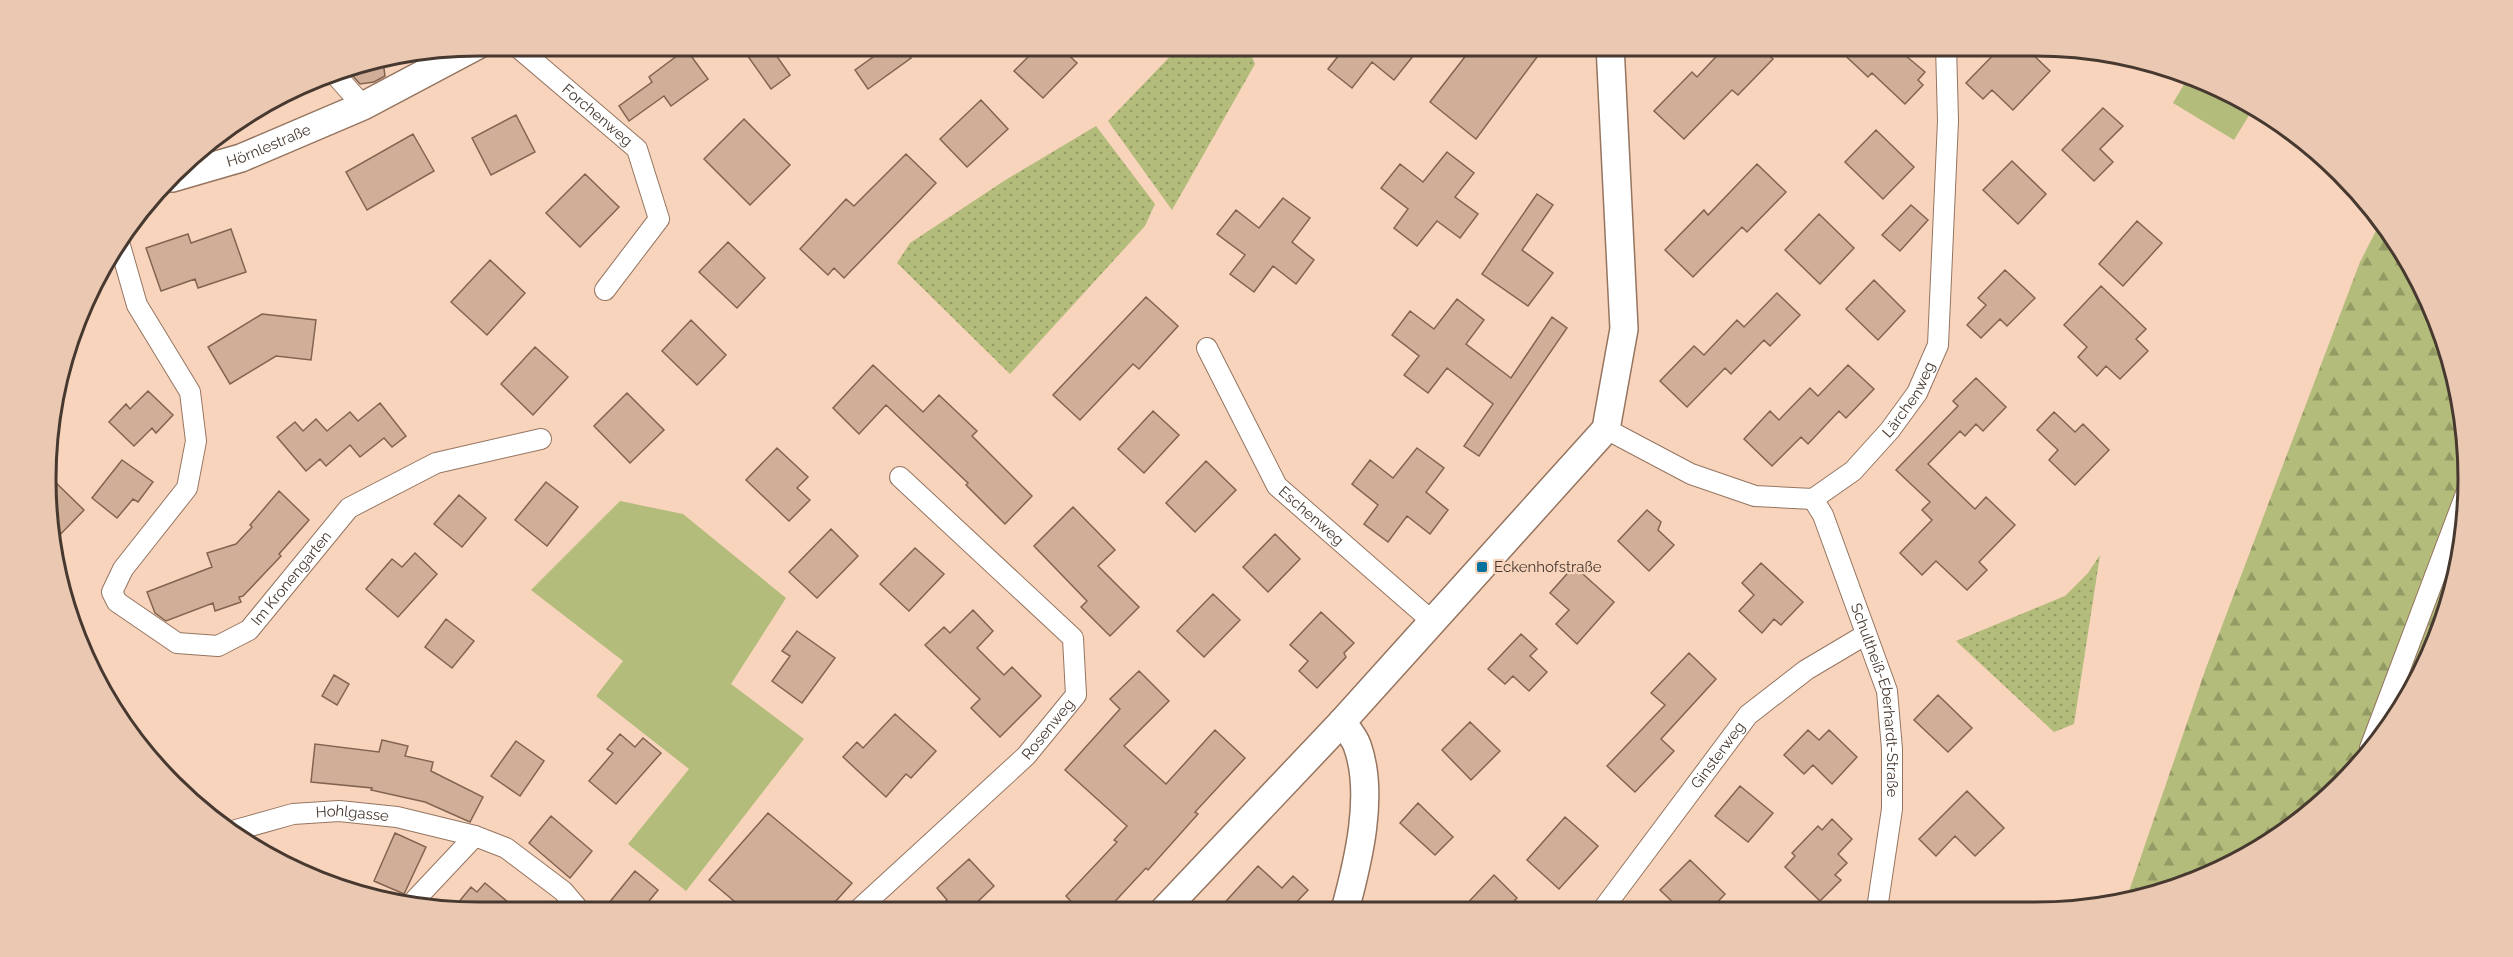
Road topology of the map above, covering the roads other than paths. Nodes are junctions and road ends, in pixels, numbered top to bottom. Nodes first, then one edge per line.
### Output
1 (457, 56) edge
2 (528, 56) edge
3 (1611, 56) edge
4 (1946, 56) edge
5 (339, 79) edge
6 (363, 106) junction
7 (184, 175) edge
8 (122, 251) edge
9 (605, 291) dead end
10 (1207, 348) dead end
11 (1606, 429) junction
12 (540, 439) dead end
13 (900, 477) dead end
14 (1813, 499) junction
15 (2456, 519) edge
16 (1433, 622) junction
17 (1865, 635) junction
18 (1342, 722) junction
19 (2379, 723) edge
20 (241, 829) edge
21 (475, 836) junction
22 (418, 897) edge
23 (572, 902) edge
24 (867, 902) edge
25 (1172, 902) edge
26 (1347, 902) edge
27 (1608, 902) edge
28 (1878, 902) edge

1 - 6 street, Hörnlestraße
2 - 9 street, Forchenweg
3 - 11 street
4 - 14 street, Lärchenweg
5 - 6 street
6 - 7 street, Hörnlestraße
8 - 12 street, Im Kronengarten
10 - 16 street, Eschenweg
11 - 14 street
11 - 16 street
13 - 24 street, Rosenweg
14 - 17 street, Schultheiß-Eberhardt-Straße
15 - 19 street
16 - 18 street
17 - 27 street, Ginsterweg
17 - 28 street, Schultheiß-Eberhardt-Straße
18 - 25 street
18 - 26 street
20 - 21 street, Hohlgasse
21 - 22 street
21 - 23 street, Hohlgasse

